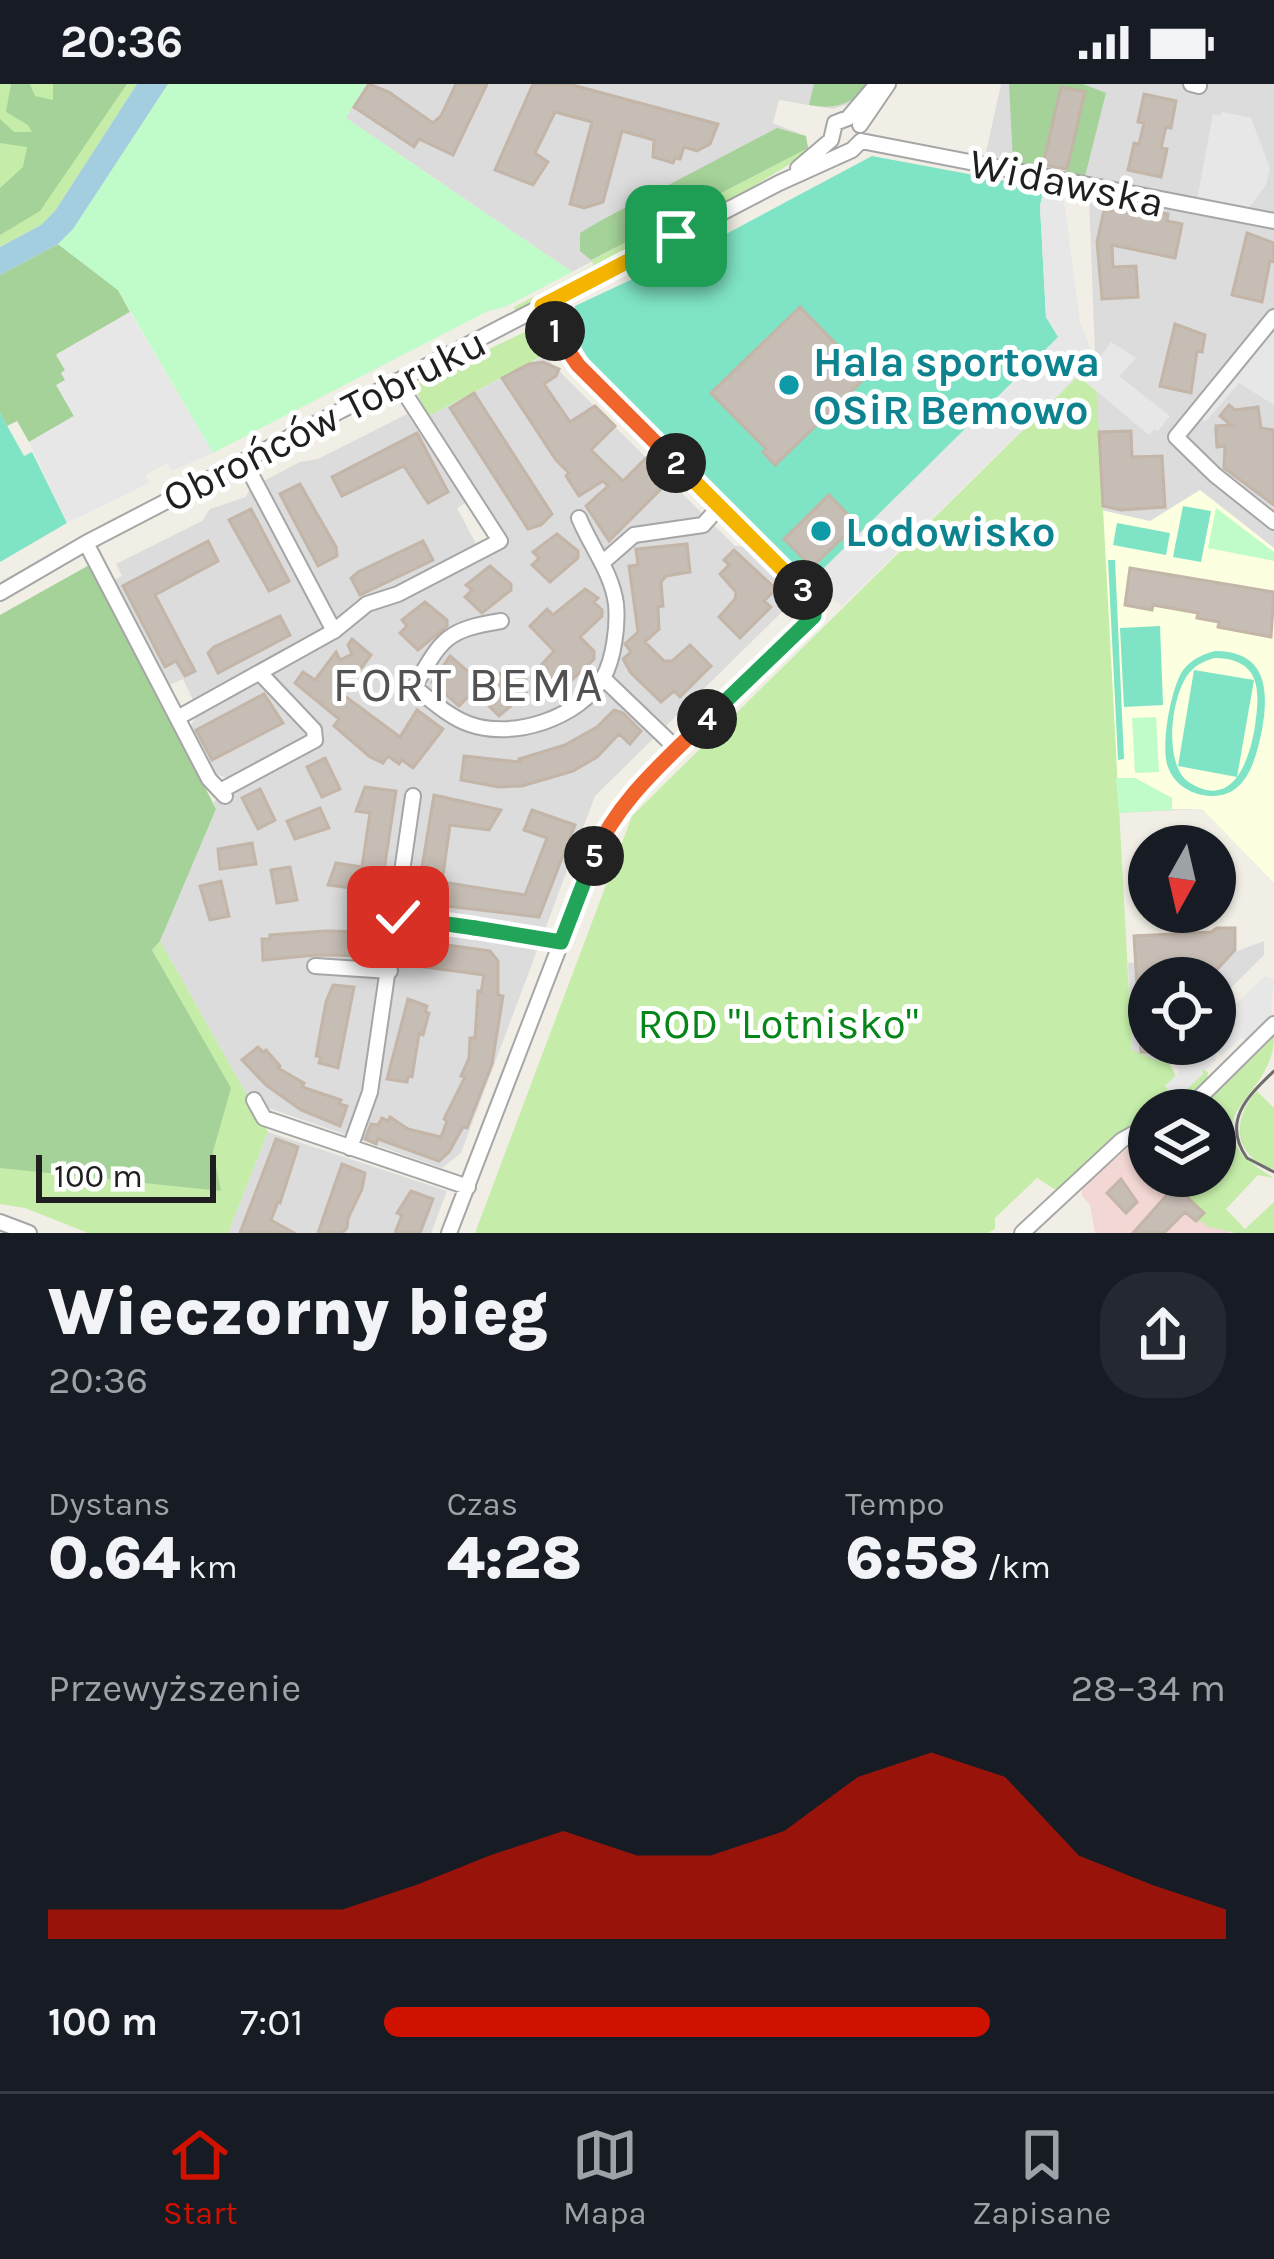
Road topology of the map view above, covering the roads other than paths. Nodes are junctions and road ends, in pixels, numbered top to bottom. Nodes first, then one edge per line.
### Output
1 (877, 84) edge
2 (888, 84) edge
3 (852, 126) junction
4 (831, 140) junction
5 (846, 151) junction
6 (778, 183) junction
7 (1274, 221) edge
8 (542, 306) junction
9 (1274, 317) edge
10 (397, 381) junction
11 (244, 460) junction
12 (719, 506) junction
13 (578, 518) dead end
14 (1274, 522) edge
15 (86, 543) junction
16 (602, 563) junction
17 (0, 593) edge
18 (501, 621) dead end
19 (334, 631) junction
20 (260, 673) junction
21 (603, 678) junction
22 (179, 717) junction
23 (677, 749) junction
24 (413, 796) dead end
25 (398, 917) junction
26 (561, 942) junction
27 (315, 966) dead end
28 (390, 971) junction
29 (1274, 1024) edge
30 (1208, 1089) edge
31 (254, 1100) dead end
32 (1128, 1137) edge
33 (350, 1148) junction
34 (468, 1187) junction
35 (0, 1222) edge
36 (29, 1233) edge
37 (449, 1233) edge
38 (1022, 1233) edge

1 - 3 street
2 - 3 street
3 - 4 street
3 - 5 street, Obrońców Tobruku
3 - 7 street, Widawska
4 - 5 street
4 - 6 street, Obrońców Tobruku
5 - 6 street, Obrońców Tobruku
6 - 8 street, Obrońców Tobruku
8 - 10 street, Obrońców Tobruku
8 - 12 street
9 - 14 street
10 - 11 street, Obrońców Tobruku
10 - 19 street
11 - 15 street, Obrońców Tobruku
11 - 19 street
12 - 16 street
12 - 23 street
13 - 16 street
15 - 17 street, Obrońców Tobruku
15 - 22 street
16 - 21 street
18 - 21 street
19 - 20 street
20 - 22 street
20 - 22 street
21 - 23 street
23 - 26 street
24 - 25 street
25 - 26 street
25 - 28 street
26 - 34 street
27 - 28 street
28 - 33 street
29 - 30 street
31 - 33 street
32 - 38 street
33 - 34 street
34 - 37 street
35 - 36 street

